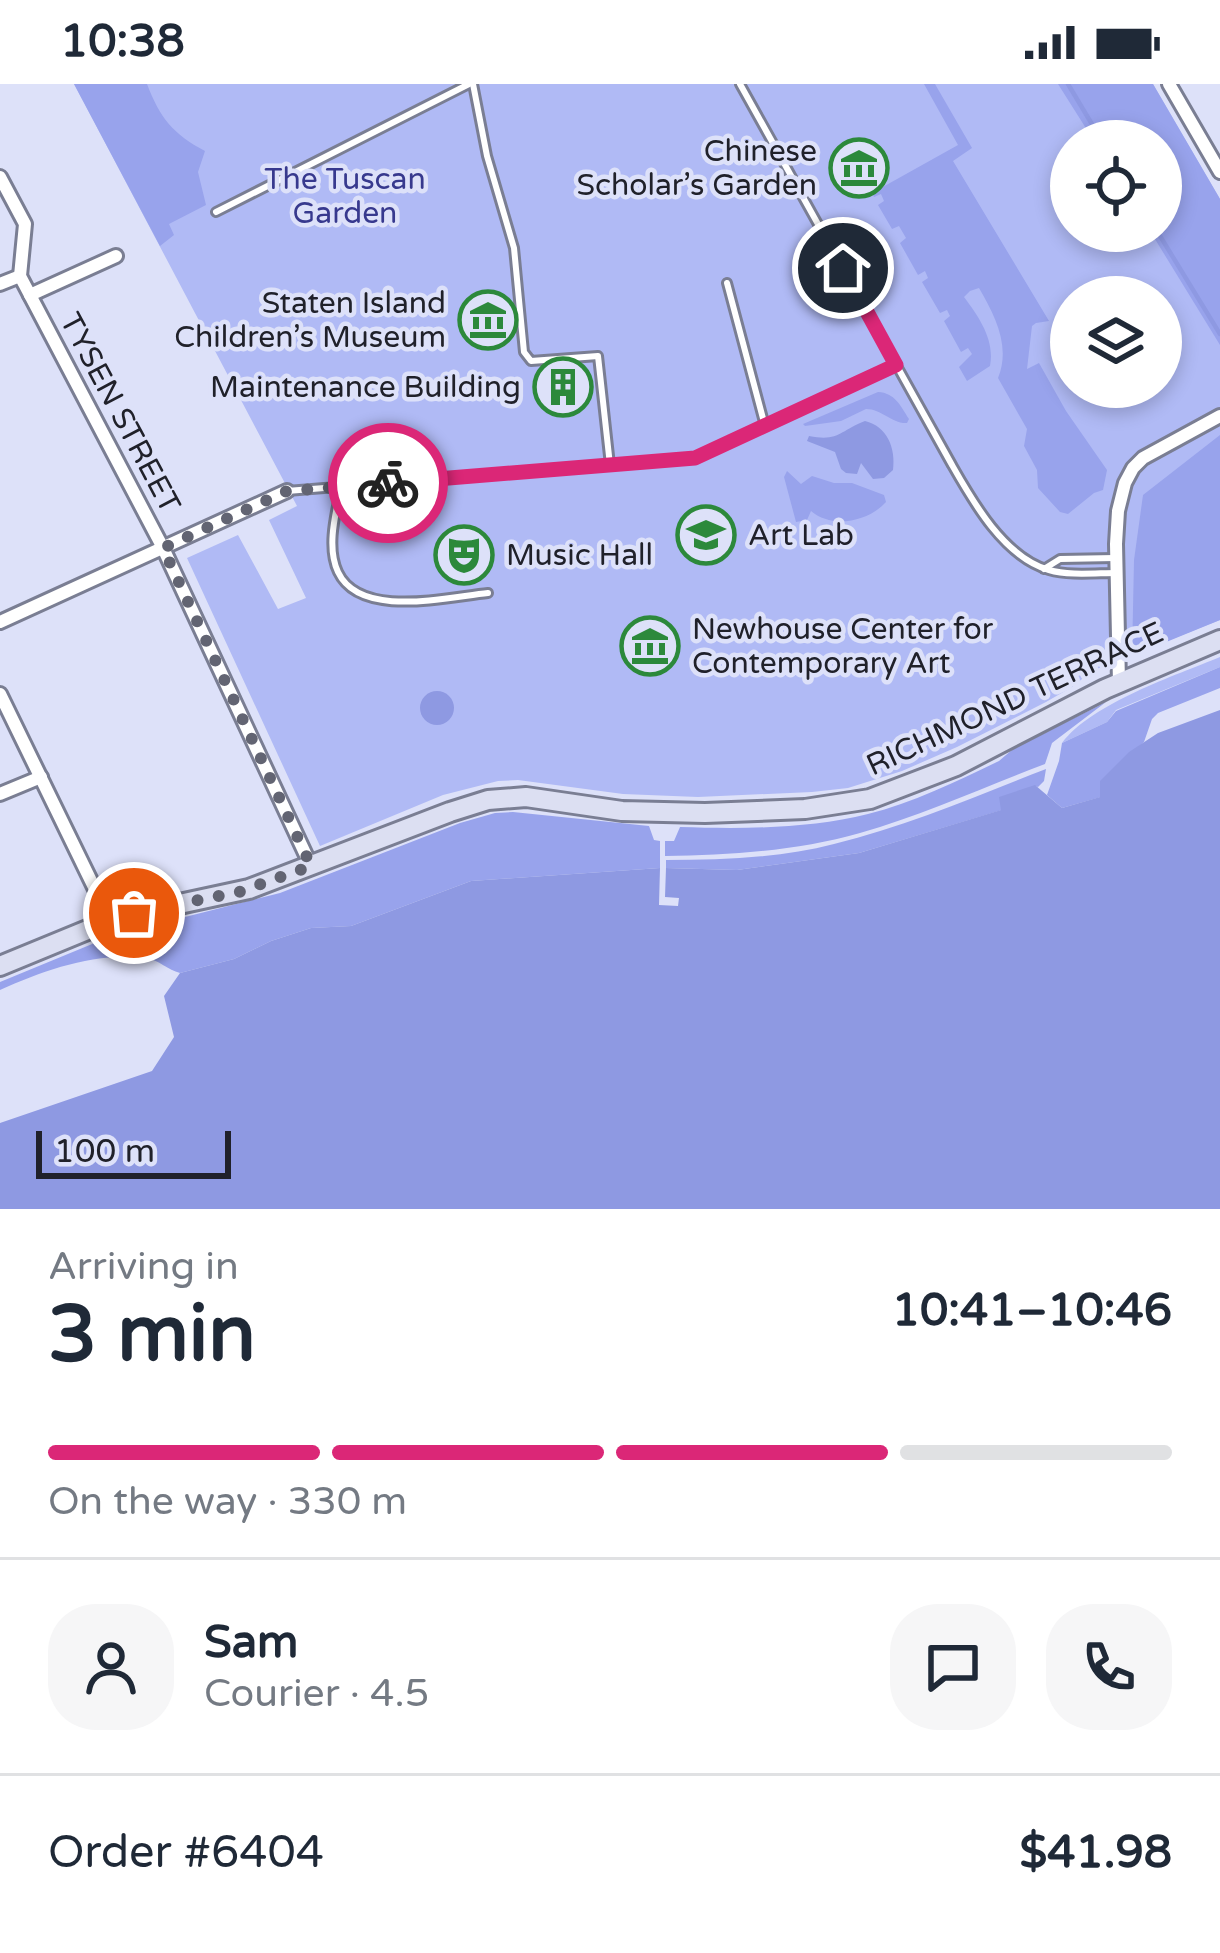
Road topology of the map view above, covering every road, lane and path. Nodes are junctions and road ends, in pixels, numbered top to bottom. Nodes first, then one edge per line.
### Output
1 (471, 84) edge
2 (740, 84) edge
3 (1168, 84) edge
4 (1220, 172) edge
5 (0, 177) edge
6 (216, 212) dead end
7 (116, 256) dead end
8 (20, 276) junction
9 (0, 284) edge
10 (727, 284) dead end
11 (31, 295) junction
12 (896, 365) junction
13 (1220, 416) edge
14 (765, 425) junction
15 (610, 465) junction
16 (340, 487) junction
17 (287, 491) joint
18 (163, 548) junction
19 (1116, 558) junction
20 (1044, 569) junction
21 (1117, 573) junction
22 (488, 593) dead end
23 (0, 622) edge
24 (1220, 640) edge
25 (1119, 682) junction
26 (0, 694) edge
27 (41, 777) junction
28 (0, 794) edge
29 (311, 866) junction
30 (110, 920) junction
31 (0, 966) edge

1 - 6 lane
1 - 15 lane
2 - 12 lane
3 - 4 street
5 - 8 street
7 - 11 street
8 - 9 street
8 - 11 street, TYSEN STREET
10 - 14 lane
11 - 18 street, TYSEN STREET
12 - 14 lane
12 - 20 lane
13 - 19 street
14 - 15 lane
15 - 16 lane
16 - 17 lane
16 - 22 lane
17 - 18 street
18 - 23 street
18 - 29 street, TYSEN STREET
19 - 20 lane
19 - 21 street
20 - 21 lane
21 - 25 street
24 - 25 main road, RICHMOND TERRACE
25 - 29 main road, RICHMOND TERRACE
26 - 27 street
27 - 28 street
27 - 30 street
29 - 30 main road, RICHMOND TERRACE
30 - 31 main road, RICHMOND TERRACE

